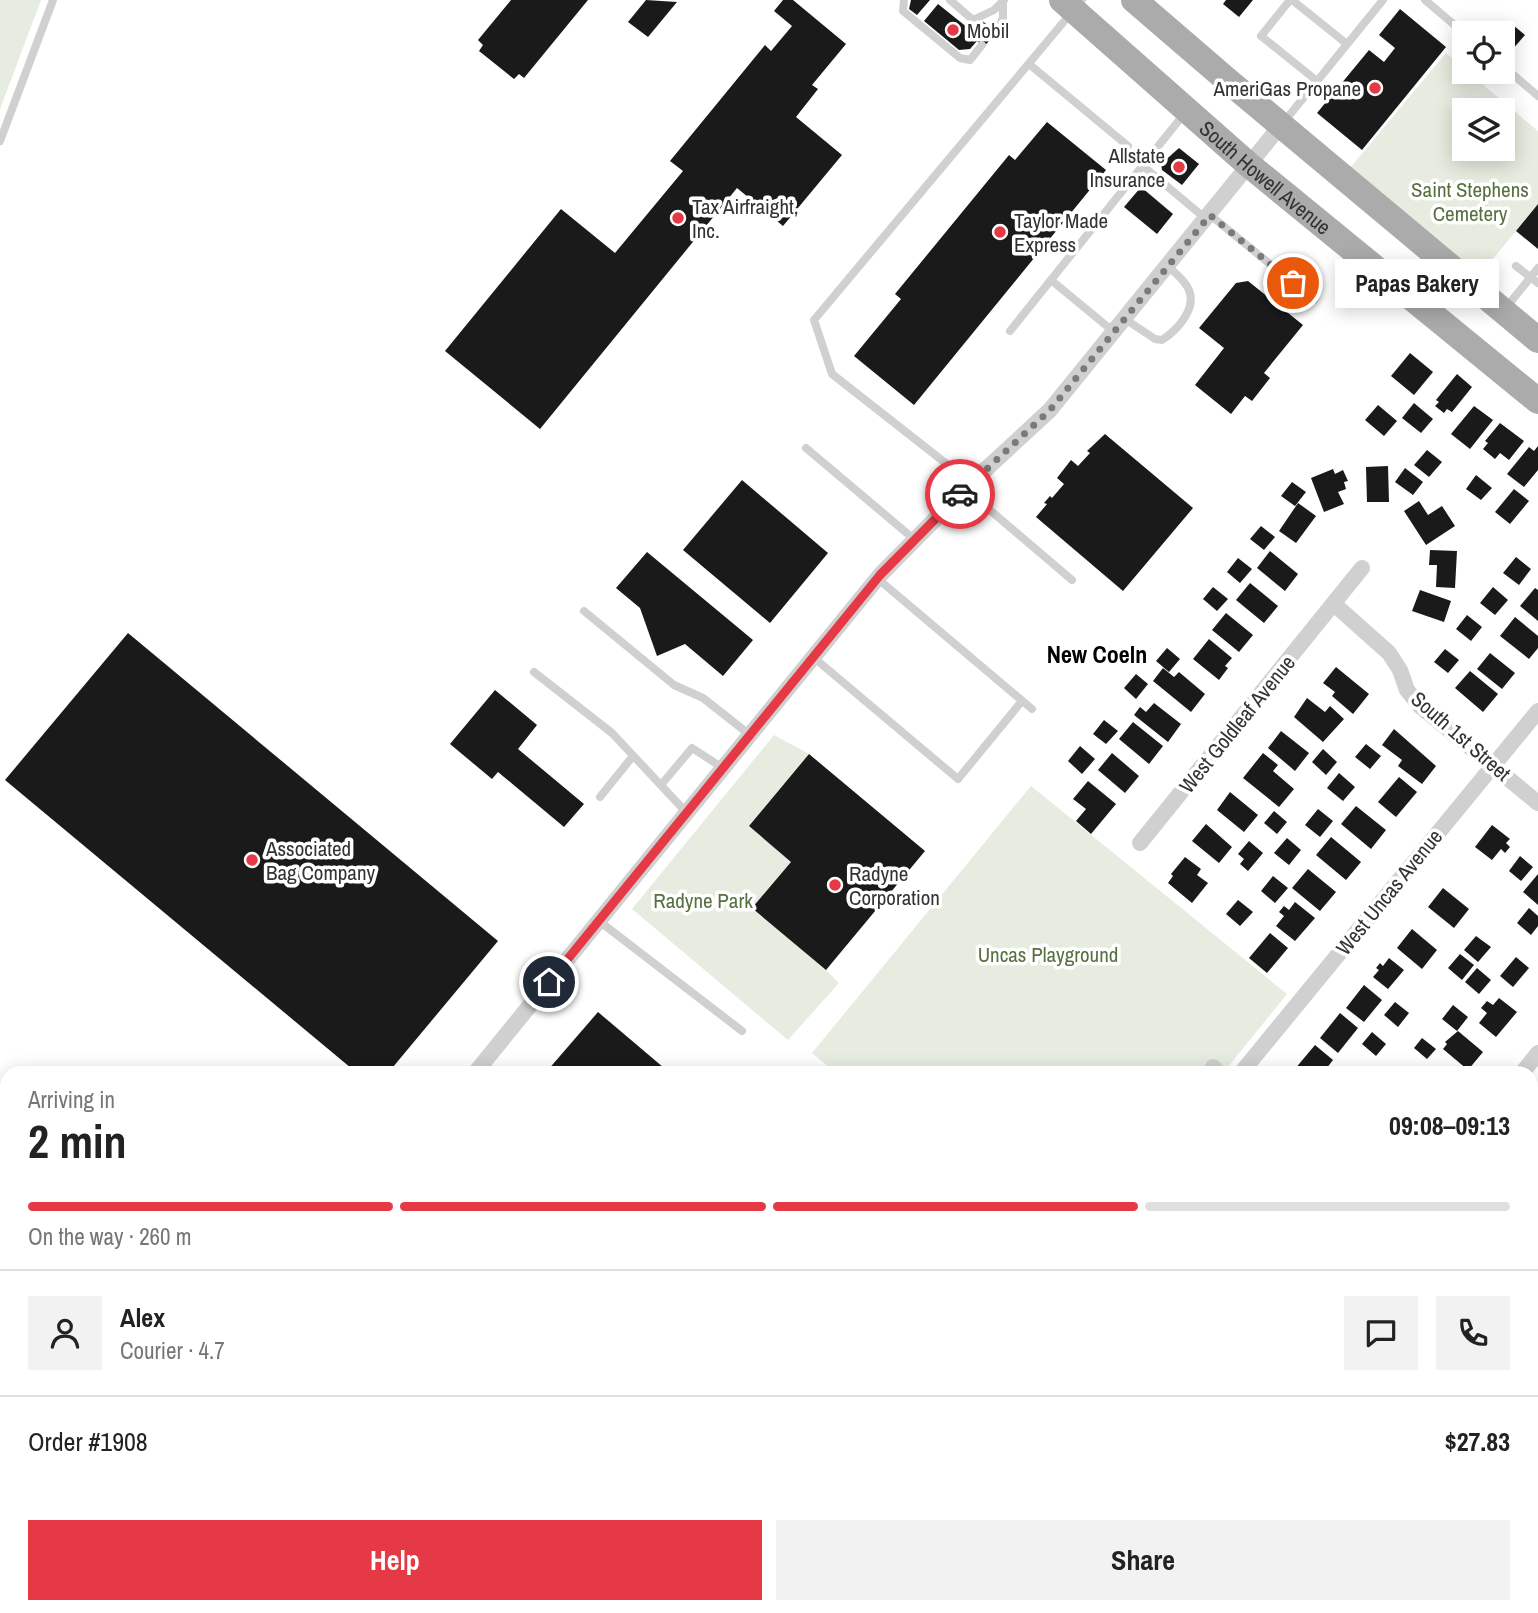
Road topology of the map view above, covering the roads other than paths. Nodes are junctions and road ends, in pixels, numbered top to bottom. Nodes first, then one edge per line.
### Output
1 (54, 0) edge
2 (904, 0) edge
3 (950, 0) edge
4 (989, 0) edge
5 (1134, 0) edge
6 (1291, 0) edge
7 (1383, 0) edge
8 (1425, 0) edge
9 (1001, 3) edge
10 (1072, 4) edge
11 (1452, 23) edge
12 (998, 26) dead end
13 (1347, 44) junction
14 (982, 45) dead end
15 (1029, 64) junction
16 (1515, 76) edge
17 (1317, 81) junction
18 (1538, 96) edge
19 (1186, 112) junction
20 (1281, 125) junction
21 (0, 141) edge
22 (1128, 146) dead end
23 (1249, 165) junction
24 (1143, 166) junction
25 (1208, 217) junction
26 (1168, 266) junction
27 (1516, 266) dead end
28 (1538, 268) edge
29 (1051, 280) junction
30 (1534, 280) edge
31 (1314, 300) dead end
32 (1503, 312) junction
33 (1125, 318) junction
34 (1010, 331) dead end
35 (1114, 332) junction
36 (1538, 340) edge
37 (1538, 401) edge
38 (806, 448) dead end
39 (968, 486) junction
40 (915, 540) junction
41 (1362, 568) dead end
42 (878, 579) junction
43 (1072, 580) dead end
44 (1334, 604) junction
45 (584, 611) dead end
46 (813, 657) junction
47 (534, 672) dead end
48 (1022, 701) junction
49 (1032, 709) dead end
50 (1538, 711) edge
51 (750, 735) junction
52 (634, 756) junction
53 (1493, 766) junction
54 (723, 768) junction
55 (661, 785) junction
56 (600, 797) dead end
57 (1538, 803) edge
58 (686, 812) junction
59 (1140, 843) dead end
60 (599, 921) junction
61 (741, 1031) dead end
62 (486, 1066) edge
63 (1247, 1066) edge

1 - 21 lane
2 - 14 lane
3 - 9 lane
4 - 9 lane
5 - 20 main road
6 - 13 lane
6 - 17 lane
7 - 13 lane
8 - 11 lane
9 - 12 lane
10 - 15 lane
10 - 19 main road, South Howell Avenue
13 - 17 lane
15 - 22 lane
15 - 39 lane
16 - 18 lane
17 - 20 lane
19 - 23 main road, South Howell Avenue
19 - 24 lane
20 - 23 street
20 - 32 main road
23 - 25 street
23 - 37 main road, South Howell Avenue
24 - 25 lane
24 - 29 lane
25 - 26 street
25 - 31 lane
26 - 33 street
26 - 33 lane
27 - 30 lane
28 - 30 lane
29 - 34 lane
29 - 35 lane
30 - 32 lane
32 - 36 main road
33 - 35 street
35 - 39 street
38 - 40 lane
39 - 40 street
39 - 43 lane
40 - 42 street
41 - 44 street, West Goldleaf Avenue
42 - 46 street
42 - 48 lane
44 - 53 street, South 1st Street
44 - 59 street, West Goldleaf Avenue
45 - 51 lane
46 - 48 lane
46 - 51 street
47 - 52 lane
48 - 49 lane
50 - 53 street, West Uncas Avenue
51 - 54 street
52 - 55 lane
52 - 56 lane
53 - 57 street, South 1st Street
53 - 63 street, West Uncas Avenue
54 - 55 lane
54 - 58 street
55 - 58 lane
58 - 60 street
60 - 61 lane
60 - 62 street

